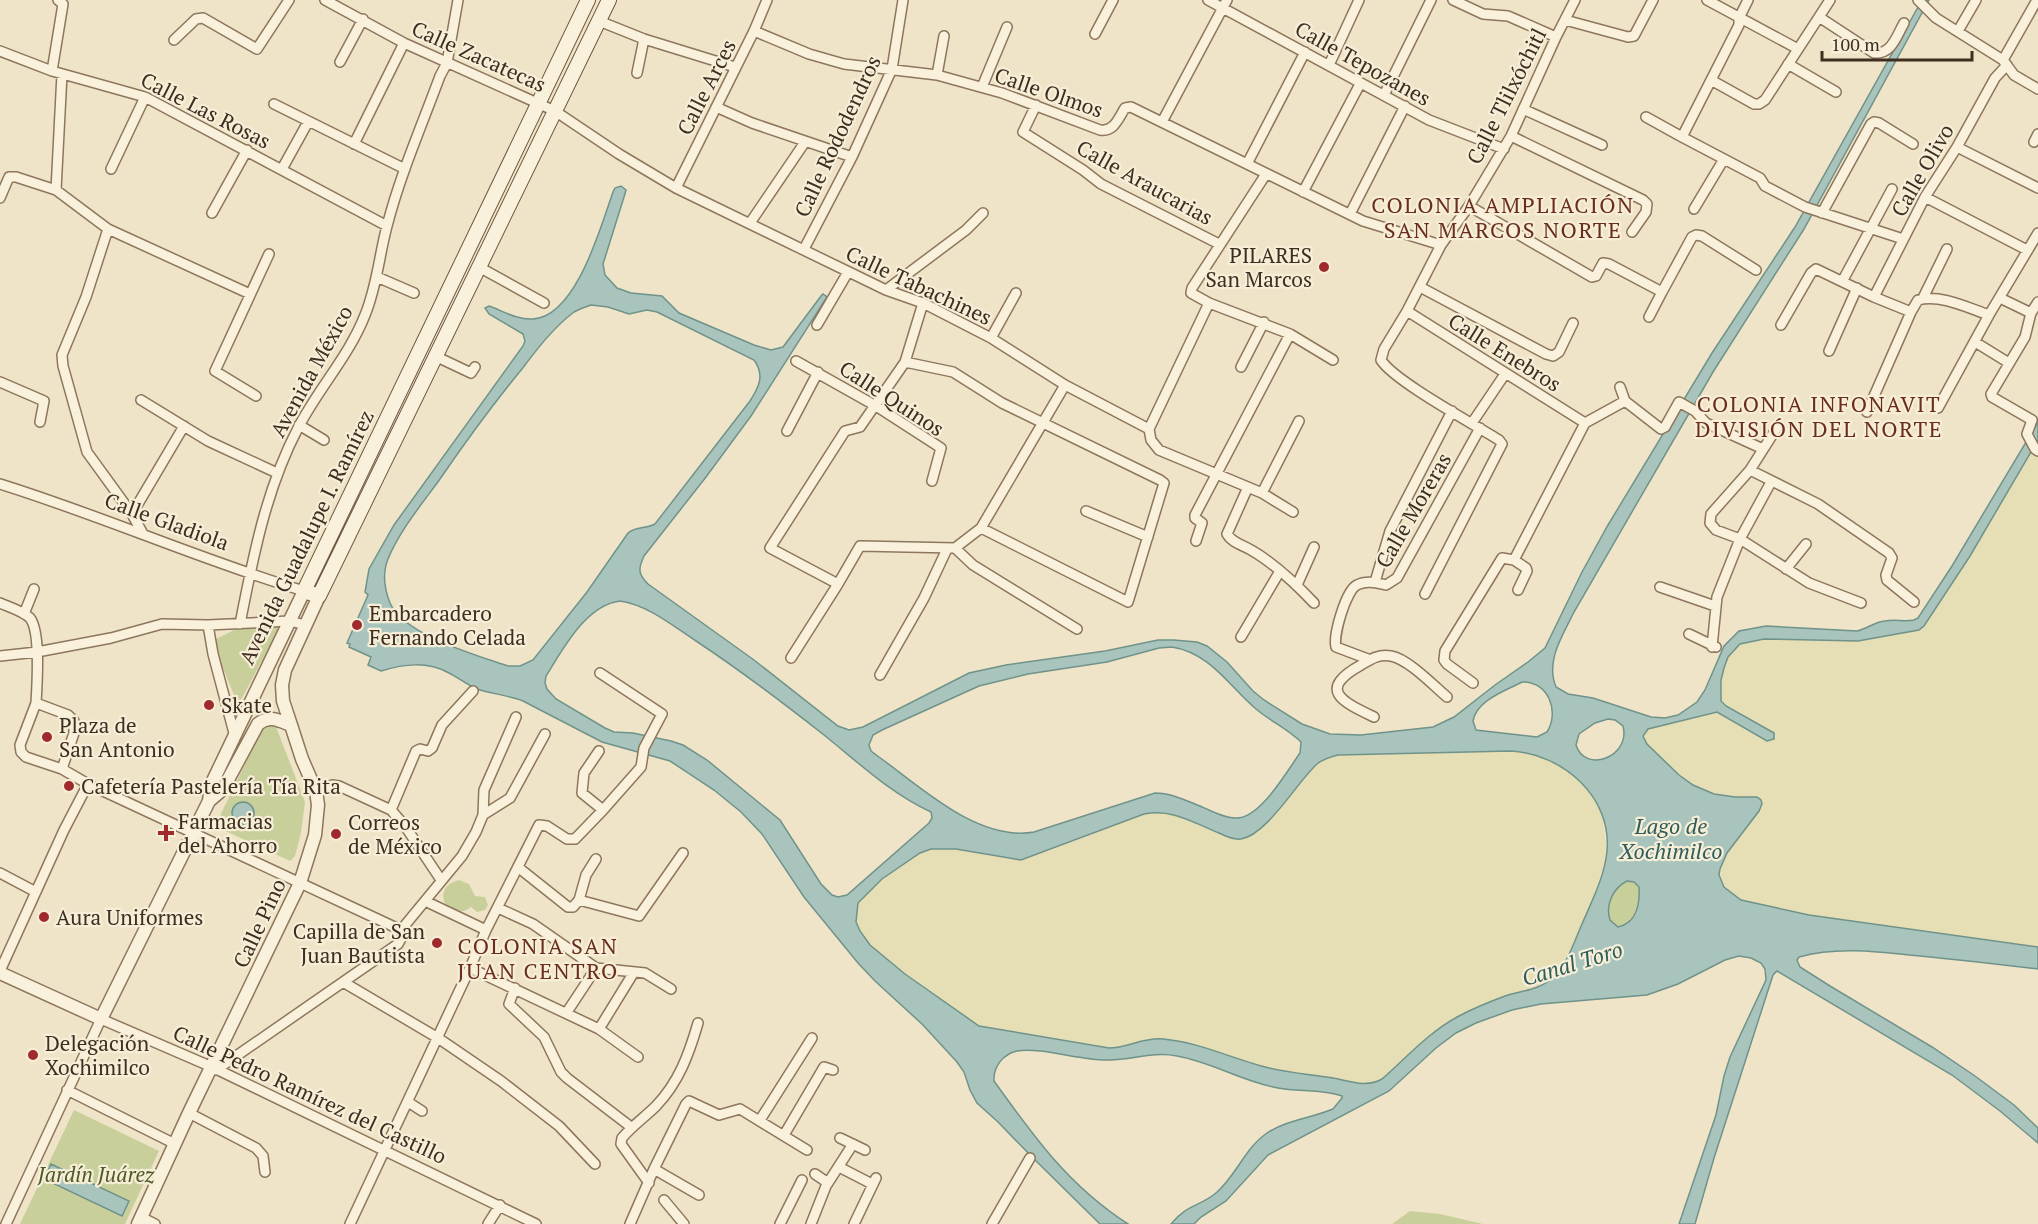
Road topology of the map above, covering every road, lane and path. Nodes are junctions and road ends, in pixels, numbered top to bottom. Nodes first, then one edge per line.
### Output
1 (58, 0) edge
2 (289, 0) edge
3 (325, 0) edge
4 (458, 0) edge
5 (588, 0) edge
6 (609, 0) edge
7 (767, 0) edge
8 (903, 0) edge
9 (1208, 0) edge
10 (1359, 0) edge
11 (1431, 0) edge
12 (1453, 0) edge
13 (1575, 0) edge
14 (1653, 0) edge
15 (1707, 0) edge
16 (1748, 0) edge
17 (1830, 0) edge
18 (1976, 0) edge
19 (2037, 0) edge
20 (1109, 1) edge
21 (1918, 1) edge
22 (1224, 4) edge
23 (1819, 17) junction
24 (1739, 18) junction
25 (363, 20) junction
26 (1565, 20) junction
27 (599, 21) junction
28 (1904, 23) dead end
29 (1007, 27) dead end
30 (754, 31) junction
31 (1958, 31) junction
32 (1095, 34) dead end
33 (944, 36) dead end
34 (1556, 37) junction
35 (644, 39) junction
36 (174, 40) dead end
37 (404, 43) junction
38 (1798, 48) junction
39 (0, 51) edge
40 (1305, 52) junction
41 (340, 62) dead end
42 (2005, 62) junction
43 (447, 63) junction
44 (1788, 64) junction
45 (1329, 65) junction
46 (735, 67) junction
47 (892, 69) junction
48 (52, 71) junction
49 (637, 73) dead end
50 (62, 74) junction
51 (937, 75) junction
52 (1712, 80) junction
53 (1360, 84) junction
54 (982, 87) junction
55 (2038, 89) edge
56 (1836, 92) dead end
57 (1384, 95) junction
58 (145, 97) junction
59 (539, 103) junction
60 (274, 104) dead end
61 (1036, 105) junction
62 (1405, 106) junction
63 (716, 107) junction
64 (1523, 109) junction
65 (555, 111) junction
66 (1646, 117) dead end
67 (308, 122) junction
68 (1162, 122) junction
69 (1511, 136) junction
70 (1682, 137) junction
71 (806, 142) junction
72 (354, 144) junction
73 (1913, 144) dead end
74 (1602, 145) dead end
75 (1957, 147) junction
76 (1504, 149) junction
77 (247, 150) junction
78 (852, 158) junction
79 (1724, 159) junction
80 (1246, 164) junction
81 (111, 169) dead end
82 (282, 169) junction
83 (405, 169) junction
84 (1266, 174) junction
85 (2038, 188) edge
86 (676, 189) junction
87 (1892, 189) dead end
88 (56, 190) junction
89 (1303, 192) junction
90 (1925, 197) junction
91 (0, 198) edge
92 (1468, 206) junction
93 (1694, 209) dead end
94 (1820, 212) junction
95 (212, 213) dead end
96 (983, 213) dead end
97 (1350, 214) junction
98 (750, 223) junction
99 (387, 226) junction
100 (1871, 227) junction
101 (108, 229) junction
102 (1632, 232) dead end
103 (2038, 233) edge
104 (1903, 239) junction
105 (1219, 244) junction
106 (1441, 245) junction
107 (804, 249) junction
108 (1947, 249) dead end
109 (2027, 250) junction
110 (269, 254) dead end
111 (479, 267) junction
112 (1755, 270) dead end
113 (848, 272) junction
114 (377, 277) junction
115 (1843, 280) junction
116 (1420, 287) junction
117 (1857, 288) junction
118 (886, 290) junction
119 (1662, 292) junction
120 (414, 293) dead end
121 (1016, 293) dead end
122 (250, 294) junction
123 (1874, 297) junction
124 (1923, 298) junction
125 (2000, 298) junction
126 (2038, 302) edge
127 (544, 303) dead end
128 (923, 303) junction
129 (1209, 303) junction
130 (1407, 311) junction
131 (1911, 312) junction
132 (2031, 313) junction
133 (1989, 315) junction
134 (1650, 316) dead end
135 (1263, 322) junction
136 (1573, 323) dead end
137 (817, 325) dead end
138 (1781, 325) dead end
139 (1290, 334) junction
140 (991, 338) junction
141 (1975, 342) junction
142 (1828, 351) dead end
143 (435, 356) junction
144 (1334, 360) dead end
145 (796, 361) dead end
146 (905, 362) junction
147 (2009, 363) junction
148 (474, 367) dead end
149 (1241, 368) dead end
150 (818, 372) junction
151 (1505, 374) junction
152 (0, 382) edge
153 (1065, 385) junction
154 (1620, 387) dead end
155 (256, 396) dead end
156 (141, 400) dead end
157 (1625, 401) junction
158 (876, 406) junction
159 (1938, 408) dead end
160 (1452, 411) junction
161 (1867, 412) dead end
162 (1299, 421) dead end
163 (40, 422) dead end
164 (1044, 422) junction
165 (1585, 423) junction
166 (299, 425) junction
167 (184, 426) junction
168 (1476, 426) junction
169 (1778, 426) dead end
170 (1149, 429) junction
171 (787, 431) dead end
172 (324, 440) dead end
173 (1763, 449) junction
174 (2036, 450) edge
175 (1750, 470) junction
176 (277, 473) junction
177 (1217, 474) junction
178 (932, 481) dead end
179 (1771, 482) junction
180 (0, 484) edge
181 (1248, 487) junction
182 (1262, 493) junction
183 (1086, 511) dead end
184 (1293, 512) dead end
185 (132, 514) junction
186 (981, 528) junction
187 (143, 534) junction
188 (1148, 537) junction
189 (1740, 539) junction
190 (1196, 541) dead end
191 (1806, 544) dead end
192 (1314, 548) dead end
193 (951, 549) junction
194 (1514, 560) junction
195 (1786, 569) junction
196 (1280, 571) junction
197 (250, 575) junction
198 (1375, 582) junction
199 (838, 584) junction
200 (1297, 585) junction
201 (1660, 587) dead end
202 (34, 589) dead end
203 (1518, 590) dead end
204 (304, 591) junction
205 (1425, 594) dead end
206 (319, 596) junction
207 (1914, 602) dead end
208 (0, 603) edge
209 (1314, 603) dead end
210 (1861, 603) dead end
211 (1715, 606) junction
212 (24, 614) junction
213 (290, 621) junction
214 (240, 624) junction
215 (208, 625) junction
216 (305, 625) junction
217 (1077, 629) dead end
218 (1689, 634) dead end
219 (1241, 637) dead end
220 (37, 652) junction
221 (0, 656) edge
222 (791, 658) dead end
223 (1368, 659) junction
224 (600, 673) dead end
225 (879, 675) dead end
226 (1473, 682) dead end
227 (473, 691) dead end
228 (1447, 697) dead end
229 (36, 703) junction
230 (516, 717) dead end
231 (1374, 717) dead end
232 (291, 725) junction
233 (234, 733) junction
234 (545, 734) dead end
235 (599, 751) dead end
236 (62, 769) junction
237 (88, 784) junction
238 (316, 791) junction
239 (209, 801) junction
240 (390, 810) junction
241 (603, 810) junction
242 (483, 815) junction
243 (194, 833) junction
244 (683, 853) dead end
245 (596, 860) dead end
246 (519, 868) junction
247 (0, 873) edge
248 (441, 880) junction
249 (300, 883) junction
250 (36, 892) junction
251 (579, 900) junction
252 (425, 901) junction
253 (498, 908) junction
254 (401, 930) junction
255 (486, 930) junction
256 (471, 968) junction
257 (596, 968) junction
258 (0, 972) edge
259 (634, 972) junction
260 (344, 982) junction
261 (515, 988) junction
262 (671, 989) dead end
263 (567, 1012) junction
264 (101, 1019) junction
265 (698, 1023) dead end
266 (598, 1029) junction
267 (438, 1038) junction
268 (812, 1038) dead end
269 (638, 1057) dead end
270 (214, 1069) junction
271 (833, 1070) dead end
272 (67, 1090) junction
273 (408, 1102) junction
274 (422, 1111) dead end
275 (189, 1113) junction
276 (760, 1120) junction
277 (631, 1127) junction
278 (784, 1135) junction
279 (840, 1137) dead end
280 (175, 1144) junction
281 (853, 1144) junction
282 (807, 1150) dead end
283 (865, 1150) dead end
284 (384, 1152) junction
285 (1030, 1158) dead end
286 (595, 1164) dead end
287 (839, 1167) junction
288 (654, 1169) junction
289 (265, 1172) dead end
290 (815, 1174) dead end
291 (802, 1180) dead end
292 (649, 1183) junction
293 (828, 1183) junction
294 (699, 1195) dead end
295 (664, 1200) dead end
296 (500, 1205) junction
297 (140, 1221) edge
298 (6, 1224) edge
299 (155, 1224) edge
300 (350, 1224) edge
301 (488, 1224) edge
302 (536, 1224) edge
303 (630, 1224) edge
304 (684, 1224) edge
305 (780, 1224) edge
306 (811, 1224) edge
307 (854, 1224) edge
308 (992, 1224) edge

1 - 48 street
2 - 36 street
3 - 25 street, Calle Zacatecas
4 - 43 street, Avenida México
5 - 59 main road, Avenida Guadalupe I. Ramírez
6 - 27 main road, Avenida Guadalupe I. Ramírez
7 - 30 street, Calle Arces
8 - 47 street, Calle Rododendros
9 - 22 street, Calle Tepozanes
10 - 45 street
11 - 57 street
12 - 34 street
13 - 26 street, Calle Tlilxóchitl
14 - 26 street
15 - 24 street
16 - 24 street
17 - 23 street
18 - 31 street
19 - 42 street, Calle Olivo
20 - 32 street
21 - 31 street
22 - 40 street, Calle Tepozanes
22 - 68 street
23 - 28 street
23 - 38 street
24 - 38 street
24 - 52 street
25 - 37 street, Calle Zacatecas
25 - 41 street
26 - 34 street, Calle Tlilxóchitl
27 - 35 street
27 - 65 main road, Avenida Guadalupe I. Ramírez
29 - 54 street
30 - 46 street, Calle Arces
30 - 47 street, Calle Olmos
31 - 42 street
33 - 51 street
34 - 64 street, Calle Tlilxóchitl
35 - 46 street
35 - 49 street
37 - 43 street, Calle Zacatecas
37 - 72 street
38 - 44 street
39 - 48 street, Calle Las Rosas
40 - 45 street, Calle Tepozanes
40 - 80 street
42 - 55 street
42 - 75 street, Calle Olivo
43 - 59 street, Calle Zacatecas
43 - 83 street, Avenida México
44 - 52 street
44 - 56 street
45 - 53 street, Calle Tepozanes
46 - 63 street, Calle Arces
47 - 51 street, Calle Olmos
47 - 78 street, Calle Rododendros
48 - 50 street, Calle Las Rosas
50 - 58 street, Calle Las Rosas
50 - 88 street
51 - 54 street, Calle Olmos
52 - 70 street
53 - 57 street, Calle Tepozanes
53 - 89 street
54 - 61 street, Calle Olmos
57 - 62 street, Calle Tepozanes
58 - 77 street, Calle Las Rosas
58 - 81 street
59 - 65 street, Calle Zacatecas
59 - 204 main road, Avenida Guadalupe I. Ramírez
60 - 67 street
61 - 68 street, Calle Olmos
61 - 105 street, Calle Araucarias
62 - 76 street, Calle Tepozanes
62 - 97 street
63 - 71 street
63 - 86 street, Calle Arces
64 - 69 street, Calle Tlilxóchitl
64 - 74 street
65 - 86 street, Calle Tabachines
65 - 111 main road, Avenida Guadalupe I. Ramírez
66 - 70 street
67 - 72 street
67 - 82 street
68 - 80 street, Calle Olmos
69 - 76 street, Calle Tlilxóchitl
69 - 102 street
70 - 79 street
71 - 78 street
71 - 98 street
72 - 83 street
73 - 94 street
75 - 85 street
75 - 90 street, Calle Olivo
76 - 92 street, Calle Tlilxóchitl
77 - 82 street, Calle Las Rosas
77 - 95 street
78 - 107 street, Calle Rododendros
79 - 93 street
79 - 94 street
80 - 84 street, Calle Olmos
82 - 99 street, Calle Las Rosas
83 - 99 street, Avenida México
84 - 89 street, Calle Olmos
84 - 105 street
86 - 98 street, Calle Tabachines
87 - 100 street
88 - 91 street
88 - 101 street
89 - 97 street, Calle Olmos
90 - 104 street, Calle Olivo
90 - 109 street
92 - 106 street, Calle Tlilxóchitl
92 - 119 street
94 - 100 street
96 - 118 street
97 - 106 street, Calle Olmos
98 - 107 street, Calle Tabachines
99 - 114 street, Avenida México
100 - 104 street
100 - 115 street
101 - 122 street
101 - 185 street
103 - 109 street
104 - 123 street, Calle Olivo
105 - 129 street
106 - 116 street, Calle Tlilxóchitl
107 - 113 street, Calle Tabachines
108 - 124 street
109 - 125 street
110 - 122 street
111 - 127 street
111 - 143 main road, Avenida Guadalupe I. Ramírez
112 - 119 street
113 - 118 street, Calle Tabachines
113 - 137 street
114 - 120 street
114 - 166 street, Avenida México
115 - 117 street
115 - 138 street
116 - 130 street, Calle Tlilxóchitl
116 - 136 street
117 - 123 street
117 - 142 street
118 - 128 street, Calle Tabachines
119 - 134 street
121 - 140 street
122 - 155 street
123 - 131 street
124 - 131 street
124 - 133 street
125 - 132 street
125 - 133 street
126 - 132 street
128 - 140 street, Calle Tabachines
128 - 146 street
129 - 135 street
129 - 170 street
130 - 151 street, Calle Enebros
130 - 160 street, Calle Tlilxóchitl
131 - 161 street
132 - 147 street
133 - 141 street
135 - 139 street
135 - 149 street
139 - 144 street
139 - 177 street
140 - 153 street, Calle Tabachines
141 - 147 street
141 - 159 street
143 - 148 street
143 - 206 main road, Avenida Guadalupe I. Ramírez
145 - 150 street, Calle Quinos
146 - 158 street
146 - 164 street
147 - 174 street
150 - 158 street, Calle Quinos
150 - 171 street
151 - 165 street, Calle Enebros
151 - 168 street
152 - 163 street
153 - 164 street
153 - 170 street, Calle Tabachines
154 - 157 street
156 - 167 street
157 - 165 street
157 - 173 street
158 - 178 street, Calle Quinos
158 - 199 street
160 - 168 street, Calle Tlilxóchitl
160 - 198 street
162 - 182 street
164 - 186 street
164 - 188 street
165 - 194 street
166 - 172 street
166 - 176 street, Avenida México
167 - 176 street
167 - 185 street
168 - 198 street, Calle Moreras
168 - 205 street, Calle Tlilxóchitl
169 - 173 street
170 - 177 street, Calle Tabachines
173 - 175 street
175 - 179 street
175 - 189 street
176 - 197 street, Avenida México
177 - 181 street, Calle Tabachines
177 - 190 street
179 - 189 street
179 - 207 street
180 - 187 street, Calle Gladiola
181 - 182 street, Calle Tabachines
181 - 196 street
182 - 184 street, Calle Tabachines
183 - 188 street
185 - 187 street
186 - 188 street
186 - 193 street
187 - 197 street, Calle Gladiola
189 - 195 street
189 - 211 street
191 - 195 street
192 - 200 street
193 - 199 street
193 - 217 street
193 - 225 street
194 - 203 street
194 - 226 street
195 - 210 street
196 - 200 street
196 - 219 street
197 - 204 street, Calle Gladiola
197 - 214 street, Avenida México
198 - 223 street, Calle Moreras
199 - 222 street
200 - 209 street
201 - 211 street
202 - 212 street
204 - 206 main road, Calle Gladiola
204 - 213 street, Avenida Guadalupe I. Ramírez
206 - 216 street, Avenida Guadalupe I. Ramírez
208 - 212 street
211 - 218 street
212 - 220 street
213 - 214 street
213 - 216 street
213 - 233 street, Avenida Guadalupe I. Ramírez
214 - 215 street
215 - 220 street
215 - 233 street
216 - 232 street, Calle Pino
220 - 221 street
220 - 229 street
223 - 228 street
223 - 231 street
224 - 241 street
227 - 240 street
229 - 236 street
229 - 236 street
230 - 242 street
232 - 238 street, Calle Pino
232 - 239 street
233 - 239 street, Avenida Guadalupe I. Ramírez
234 - 242 street
235 - 241 street
236 - 237 street
237 - 243 street
237 - 250 street
238 - 240 street
238 - 249 street, Calle Pino
239 - 243 street, Avenida Guadalupe I. Ramírez
240 - 248 street
241 - 246 street
242 - 248 street
243 - 249 street
243 - 264 street, Avenida Guadalupe I. Ramírez
244 - 251 street
245 - 251 street
246 - 251 street
246 - 253 street
247 - 250 street
248 - 252 street
249 - 254 street
249 - 270 street, Calle Pino
250 - 258 street
252 - 254 street
252 - 255 street
253 - 255 street
253 - 257 street
254 - 260 street
255 - 256 street
256 - 261 street
256 - 267 street
257 - 259 street
257 - 263 street
258 - 264 street, Calle Pedro Ramírez del Castillo
259 - 262 street
259 - 266 street
260 - 267 street
260 - 270 street
261 - 263 street
261 - 277 street
263 - 266 street
264 - 270 street, Calle Pedro Ramírez del Castillo
264 - 272 street, Avenida Guadalupe I. Ramírez
265 - 277 street
266 - 269 street
267 - 273 street
267 - 286 street
268 - 276 street
270 - 275 street, Calle Pino
270 - 284 street, Calle Pedro Ramírez del Castillo
271 - 278 street
272 - 280 street
272 - 298 street, Avenida Guadalupe I. Ramírez
273 - 274 street
273 - 284 street
275 - 280 street, Calle Pino
275 - 289 street
276 - 278 street
276 - 288 street
277 - 292 street
278 - 282 street
279 - 281 street
280 - 297 street, Calle Pino
281 - 283 street
281 - 287 street
284 - 296 street, Calle Pedro Ramírez del Castillo
284 - 300 street
285 - 308 street
287 - 293 street
287 - 307 street
288 - 292 street
288 - 294 street
290 - 293 street
291 - 305 street
292 - 303 street
293 - 306 street
295 - 304 street
296 - 301 street
296 - 302 street, Calle Pedro Ramírez del Castillo
297 - 299 street

